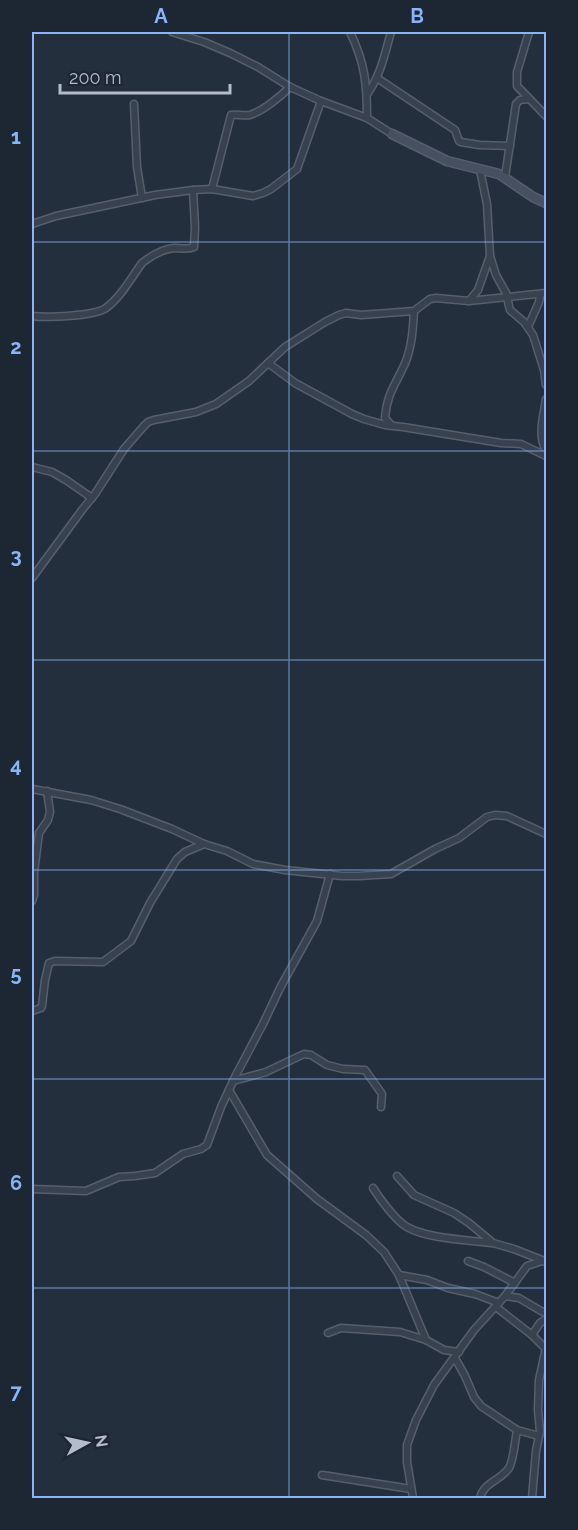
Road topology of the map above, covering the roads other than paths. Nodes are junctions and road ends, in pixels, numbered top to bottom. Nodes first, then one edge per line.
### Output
1 (172, 32) edge
2 (350, 32) edge
3 (391, 32) edge
4 (529, 32) edge
5 (187, 34) edge
6 (377, 78) junction
7 (290, 87) junction
8 (368, 94) junction
9 (528, 99) junction
10 (321, 101) junction
11 (134, 104) dead end
12 (546, 116) edge
13 (367, 118) junction
14 (392, 134) joint
15 (510, 146) junction
16 (480, 170) junction
17 (505, 177) junction
18 (212, 189) junction
19 (193, 190) junction
20 (142, 198) junction
21 (546, 203) edge
22 (32, 224) edge
23 (490, 256) junction
24 (543, 294) edge
25 (507, 297) junction
26 (470, 301) junction
27 (414, 311) junction
28 (32, 316) edge
29 (528, 327) junction
30 (268, 363) junction
31 (546, 385) edge
32 (546, 399) edge
33 (392, 426) junction
34 (546, 450) edge
35 (546, 456) edge
36 (32, 467) edge
37 (92, 498) junction
38 (32, 578) edge
39 (32, 789) edge
40 (47, 791) junction
41 (546, 834) edge
42 (204, 844) junction
43 (33, 871) edge
44 (330, 874) junction
45 (32, 901) edge
46 (32, 1011) edge
47 (233, 1081) junction
48 (229, 1090) junction
49 (381, 1107) dead end
50 (397, 1176) dead end
51 (373, 1188) dead end
52 (32, 1189) edge
53 (493, 1243) junction
54 (468, 1261) dead end
55 (544, 1261) edge
56 (399, 1275) junction
57 (515, 1283) junction
58 (505, 1296) junction
59 (522, 1300) junction
60 (498, 1305) junction
61 (546, 1312) edge
62 (546, 1319) edge
63 (327, 1333) dead end
64 (532, 1335) junction
65 (426, 1340) junction
66 (546, 1348) edge
67 (456, 1356) junction
68 (540, 1378) junction
69 (546, 1382) edge
70 (517, 1430) junction
71 (539, 1439) junction
72 (546, 1445) edge
73 (322, 1475) dead end
74 (411, 1489) junction
75 (413, 1498) edge
76 (480, 1498) edge
77 (532, 1498) edge

1 - 5 street
2 - 8 street
3 - 6 street
4 - 9 street
5 - 7 street
6 - 8 street
6 - 15 street
7 - 10 street
7 - 18 street
8 - 13 street
9 - 12 street
9 - 15 street
10 - 13 street
10 - 18 street
11 - 20 street
13 - 14 street
14 - 16 street
15 - 17 street
16 - 17 street
16 - 23 street
17 - 21 street
18 - 19 street
19 - 20 street
19 - 28 street
20 - 22 street
23 - 25 street
23 - 26 street
24 - 25 street
24 - 29 street
25 - 26 street
25 - 29 street
26 - 27 street
27 - 30 street
27 - 33 street
29 - 31 street
30 - 33 street
30 - 37 street
32 - 34 street
33 - 35 street
36 - 37 street
37 - 38 street
39 - 40 street
40 - 42 street
40 - 43 street
41 - 44 street
42 - 44 street
42 - 46 street
43 - 45 street
44 - 47 street
47 - 48 street
47 - 49 street
48 - 52 street
48 - 56 street
50 - 53 street
51 - 53 street
53 - 55 street
54 - 57 street
55 - 57 street
56 - 60 street
56 - 65 street
57 - 58 street
57 - 59 street
58 - 59 street
58 - 60 street
59 - 61 street
60 - 64 street
60 - 67 street
62 - 64 street
63 - 65 street
64 - 66 street
65 - 67 street
66 - 68 street
67 - 70 street
67 - 74 street
68 - 69 street
68 - 71 street
70 - 71 street
70 - 76 street
71 - 72 street
71 - 77 street
73 - 74 street
74 - 75 street

